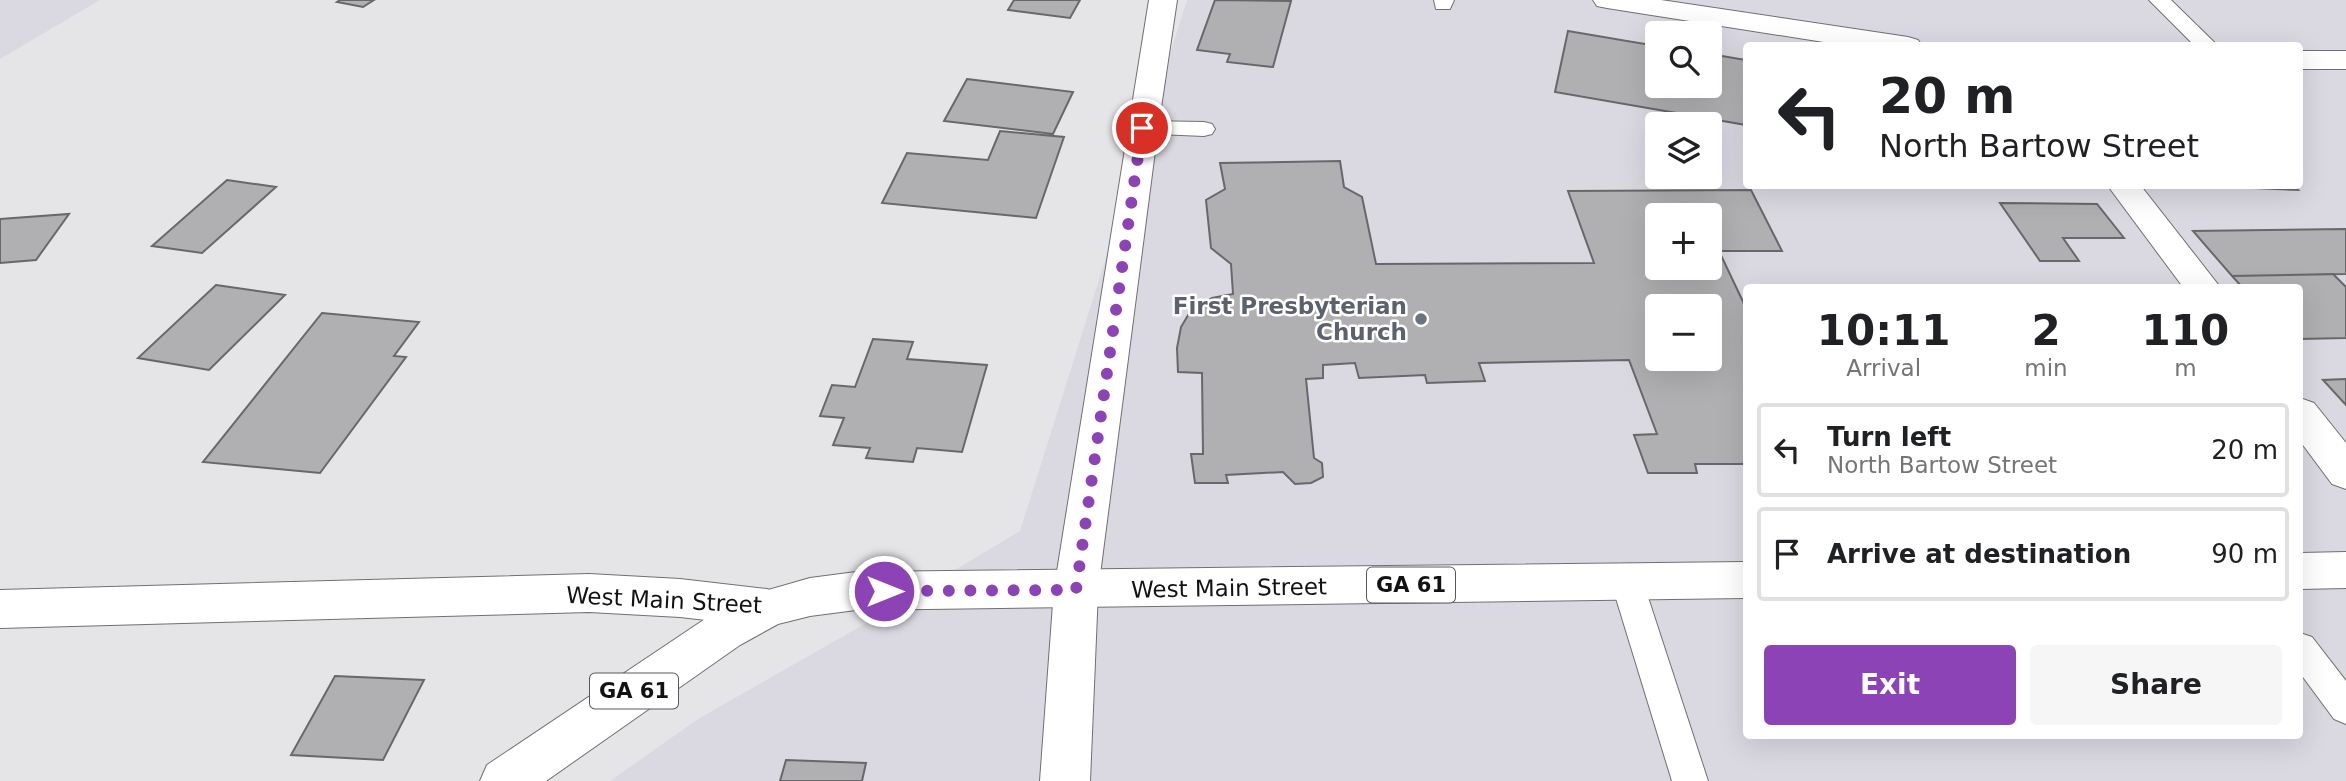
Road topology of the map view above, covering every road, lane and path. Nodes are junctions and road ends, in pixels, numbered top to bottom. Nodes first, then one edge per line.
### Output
1 (1163, 0) edge
2 (1607, 0) edge
3 (2159, 0) edge
4 (1836, 41) edge
5 (2204, 42) edge
6 (2303, 60) edge
7 (2346, 60) edge
8 (1142, 128) junction
9 (1204, 129) dead end
10 (2126, 189) edge
11 (2200, 284) edge
12 (2303, 417) edge
13 (2346, 473) edge
14 (2346, 570) edge
15 (2303, 571) edge
16 (1743, 580) edge
17 (1628, 582) junction
18 (1076, 590) junction
19 (767, 608) junction
20 (0, 609) edge
21 (2303, 651) edge
22 (2346, 708) edge
23 (505, 781) edge
24 (1065, 781) edge
25 (1690, 781) edge

1 - 8 main road
2 - 4 main road
3 - 5 lane
6 - 7 main road
8 - 9 lane
8 - 18 main road
10 - 11 main road
12 - 13 main road
14 - 15 main road
16 - 17 main road, West Main Street / GA 61
17 - 18 main road, West Main Street / GA 61
17 - 25 lane
18 - 19 main road, West Main Street / GA 61
18 - 24 main road
19 - 20 main road, West Main Street
19 - 23 main road, GA 61
21 - 22 lane

